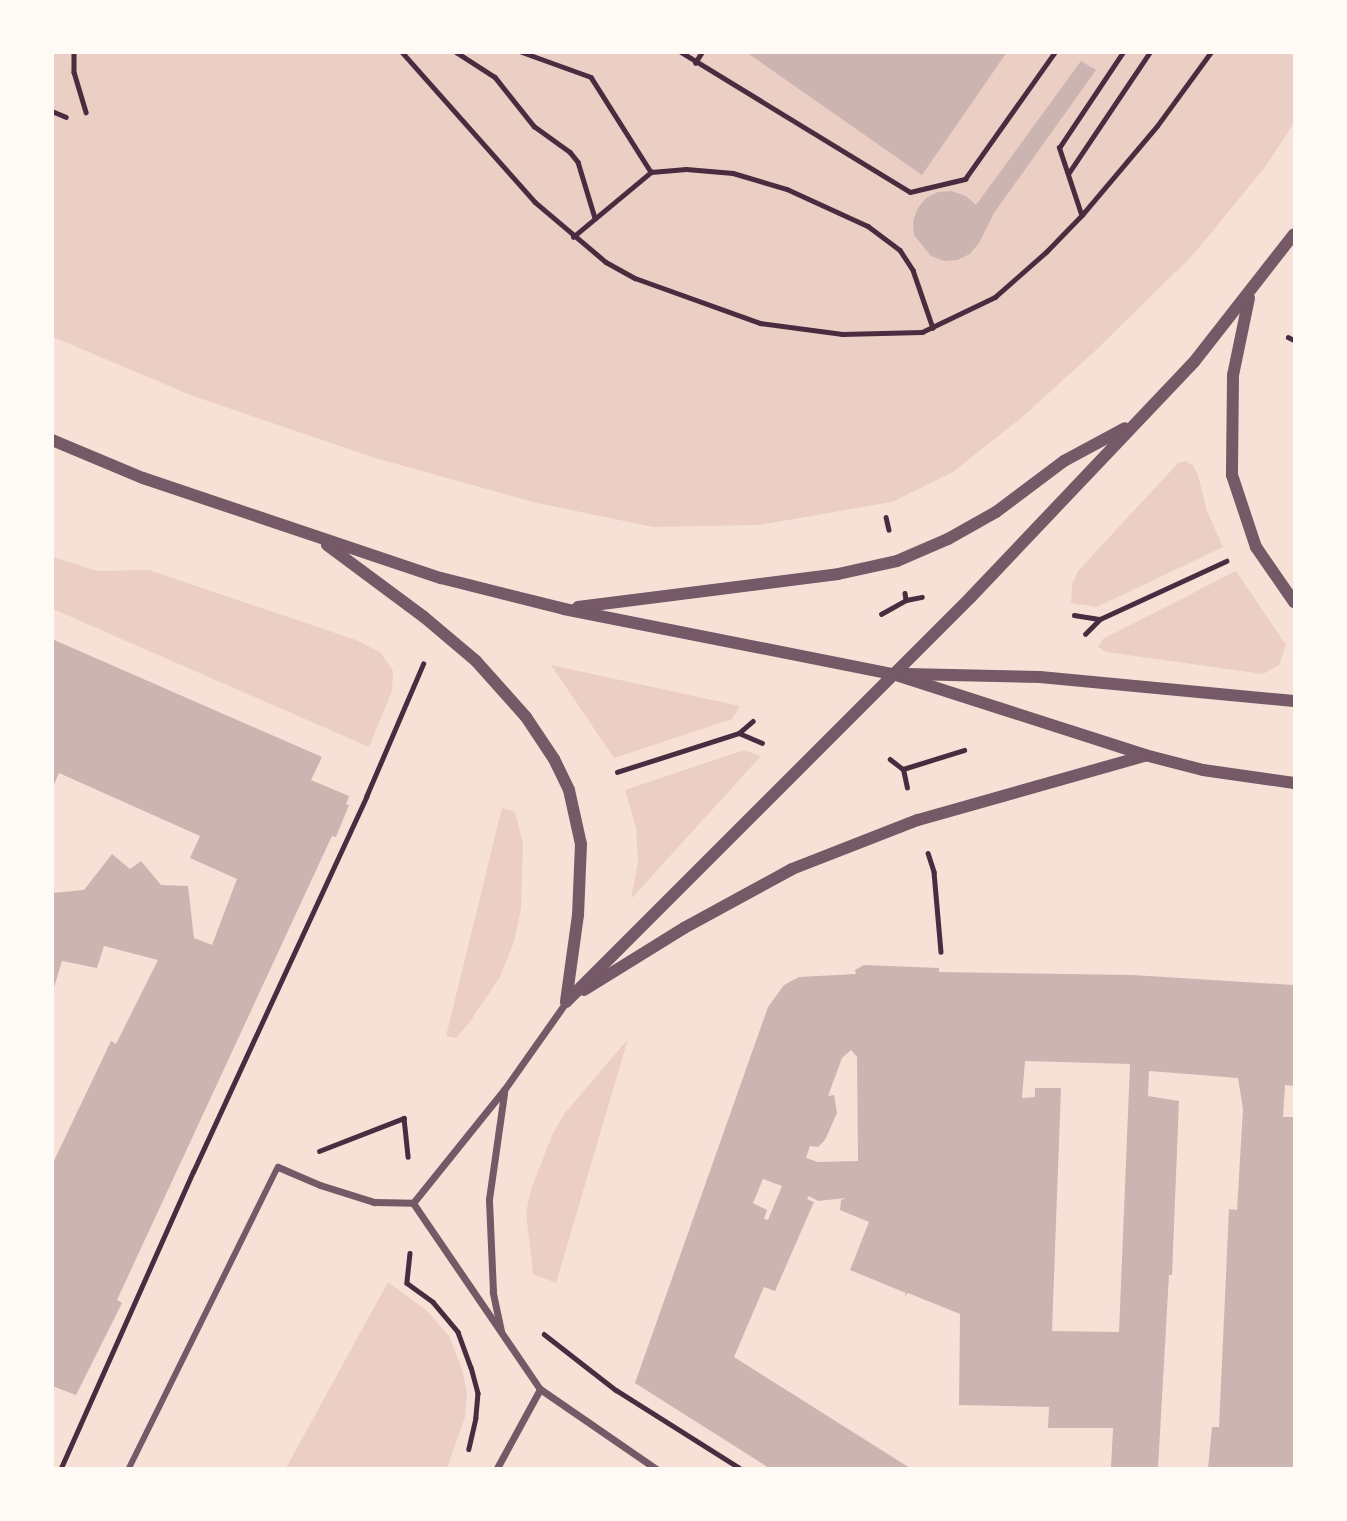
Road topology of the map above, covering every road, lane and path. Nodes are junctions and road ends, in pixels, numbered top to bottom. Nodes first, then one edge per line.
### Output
1 (74, 52) edge
2 (402, 52) edge
3 (456, 52) edge
4 (522, 52) edge
5 (681, 52) edge
6 (702, 52) edge
7 (1055, 52) edge
8 (1123, 52) edge
9 (1150, 52) edge
10 (1211, 52) edge
11 (695, 63) junction
12 (52, 111) edge
13 (86, 111) dead end
14 (66, 117) dead end
15 (650, 172) junction
16 (1068, 175) junction
17 (1082, 215) junction
18 (595, 218) junction
19 (1294, 234) edge
20 (573, 237) junction
21 (1249, 295) junction
22 (933, 328) junction
23 (1287, 337) dead end
24 (1294, 340) edge
25 (1136, 423) junction
26 (52, 440) edge
27 (886, 517) dead end
28 (890, 531) dead end
29 (318, 538) junction
30 (1230, 559) dead end
31 (903, 586) dead end
32 (931, 595) dead end
33 (906, 600) junction
34 (1294, 602) edge
35 (564, 609) junction
36 (881, 614) dead end
37 (1074, 615) dead end
38 (1100, 620) junction
39 (1085, 634) dead end
40 (423, 664) dead end
41 (893, 674) junction
42 (1294, 701) edge
43 (754, 721) dead end
44 (739, 733) junction
45 (762, 743) dead end
46 (964, 750) dead end
47 (1145, 755) junction
48 (890, 760) dead end
49 (903, 769) junction
50 (617, 772) dead end
51 (1294, 783) edge
52 (907, 789) dead end
53 (928, 852) dead end
54 (941, 953) dead end
55 (566, 1002) junction
56 (504, 1090) junction
57 (404, 1118) dead end
58 (278, 1167) junction
59 (414, 1203) junction
60 (544, 1334) dead end
61 (502, 1335) junction
62 (540, 1389) junction
63 (468, 1455) dead end
64 (61, 1468) edge
65 (129, 1468) edge
66 (497, 1468) edge
67 (655, 1468) edge
68 (740, 1468) edge

1 - 13 path
2 - 20 path
3 - 18 path
4 - 15 path
5 - 11 path
6 - 11 path
7 - 11 path
8 - 16 path
9 - 16 path
10 - 17 path
12 - 14 path
15 - 18 path
15 - 22 path
16 - 17 path
17 - 22 path
18 - 20 path
19 - 21 street
20 - 22 path
21 - 25 street
21 - 34 street
23 - 24 path
25 - 35 street
25 - 41 street
26 - 29 street
27 - 28 path
29 - 35 street
29 - 55 street
30 - 38 path
31 - 33 path
32 - 33 path
33 - 36 path
35 - 41 street
37 - 38 path
38 - 39 path
40 - 64 path
41 - 42 street
41 - 47 street
41 - 55 street
43 - 44 path
44 - 45 path
44 - 50 path
46 - 49 path
47 - 51 street
47 - 55 street
48 - 49 path
49 - 52 path
53 - 54 path
55 - 56 street
56 - 59 street
56 - 61 street
57 - 58 path
58 - 59 street
58 - 65 street
59 - 61 street
59 - 63 path
60 - 68 path
61 - 62 street
62 - 66 street
62 - 67 street

